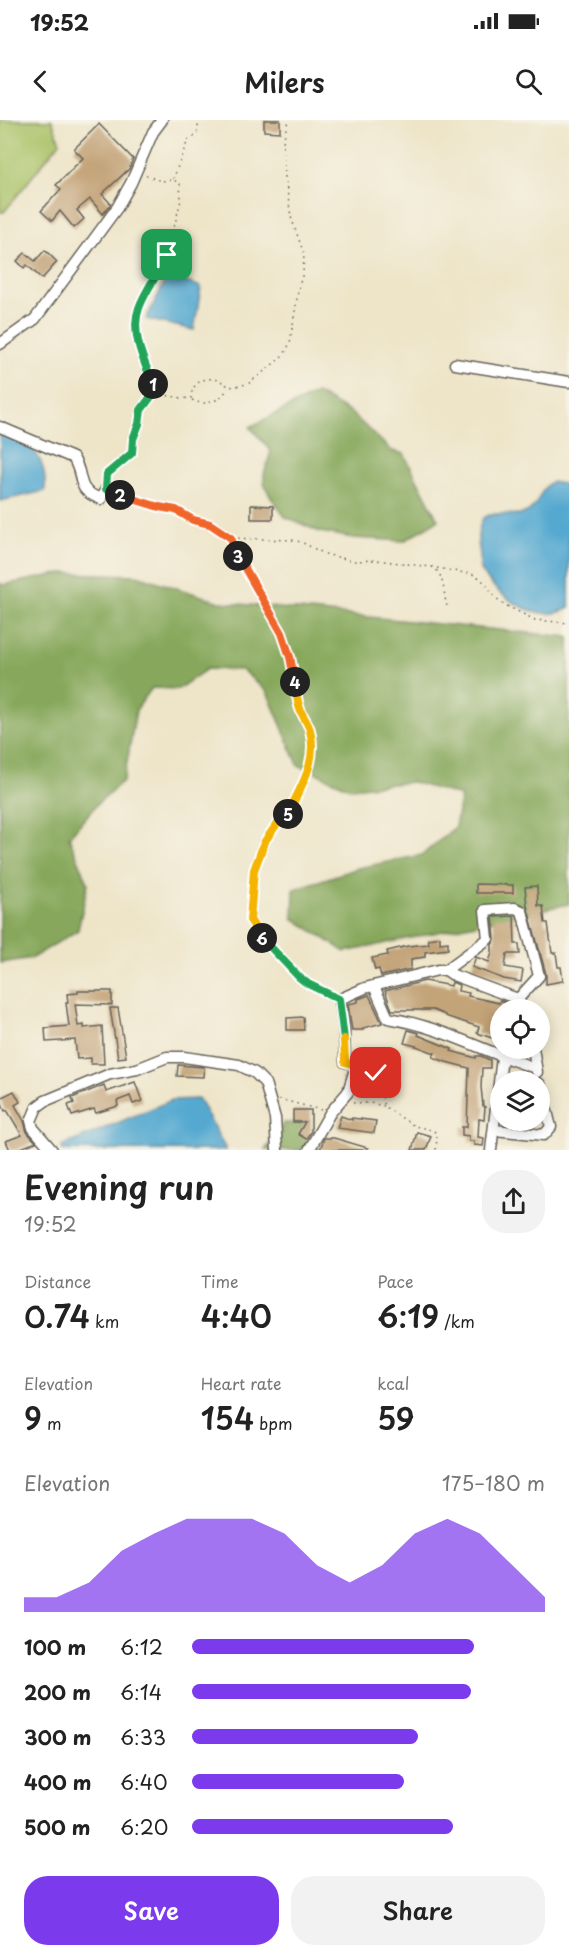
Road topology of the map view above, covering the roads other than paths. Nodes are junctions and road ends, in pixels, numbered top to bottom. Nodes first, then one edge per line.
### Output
1 (162, 120) edge
2 (0, 345) edge
3 (455, 364) dead end
4 (569, 382) edge
5 (0, 427) edge
6 (106, 489) road end
7 (446, 970) junction
8 (374, 986) junction
9 (518, 999) joint
10 (490, 1052) edge
11 (508, 1059) edge
12 (535, 1059) edge
13 (536, 1068) junction
14 (537, 1071) edge
15 (494, 1131) edge
16 (504, 1131) edge
17 (548, 1131) edge
18 (52, 1150) edge
19 (277, 1150) edge
20 (309, 1150) edge
21 (491, 1150) edge

1 - 2 street
3 - 4 street
5 - 6 street
7 - 8 street
7 - 9 street
7 - 9 street
8 - 10 street
8 - 20 street
11 - 13 street
12 - 13 street
13 - 14 street
15 - 21 street
16 - 17 street
18 - 19 street

